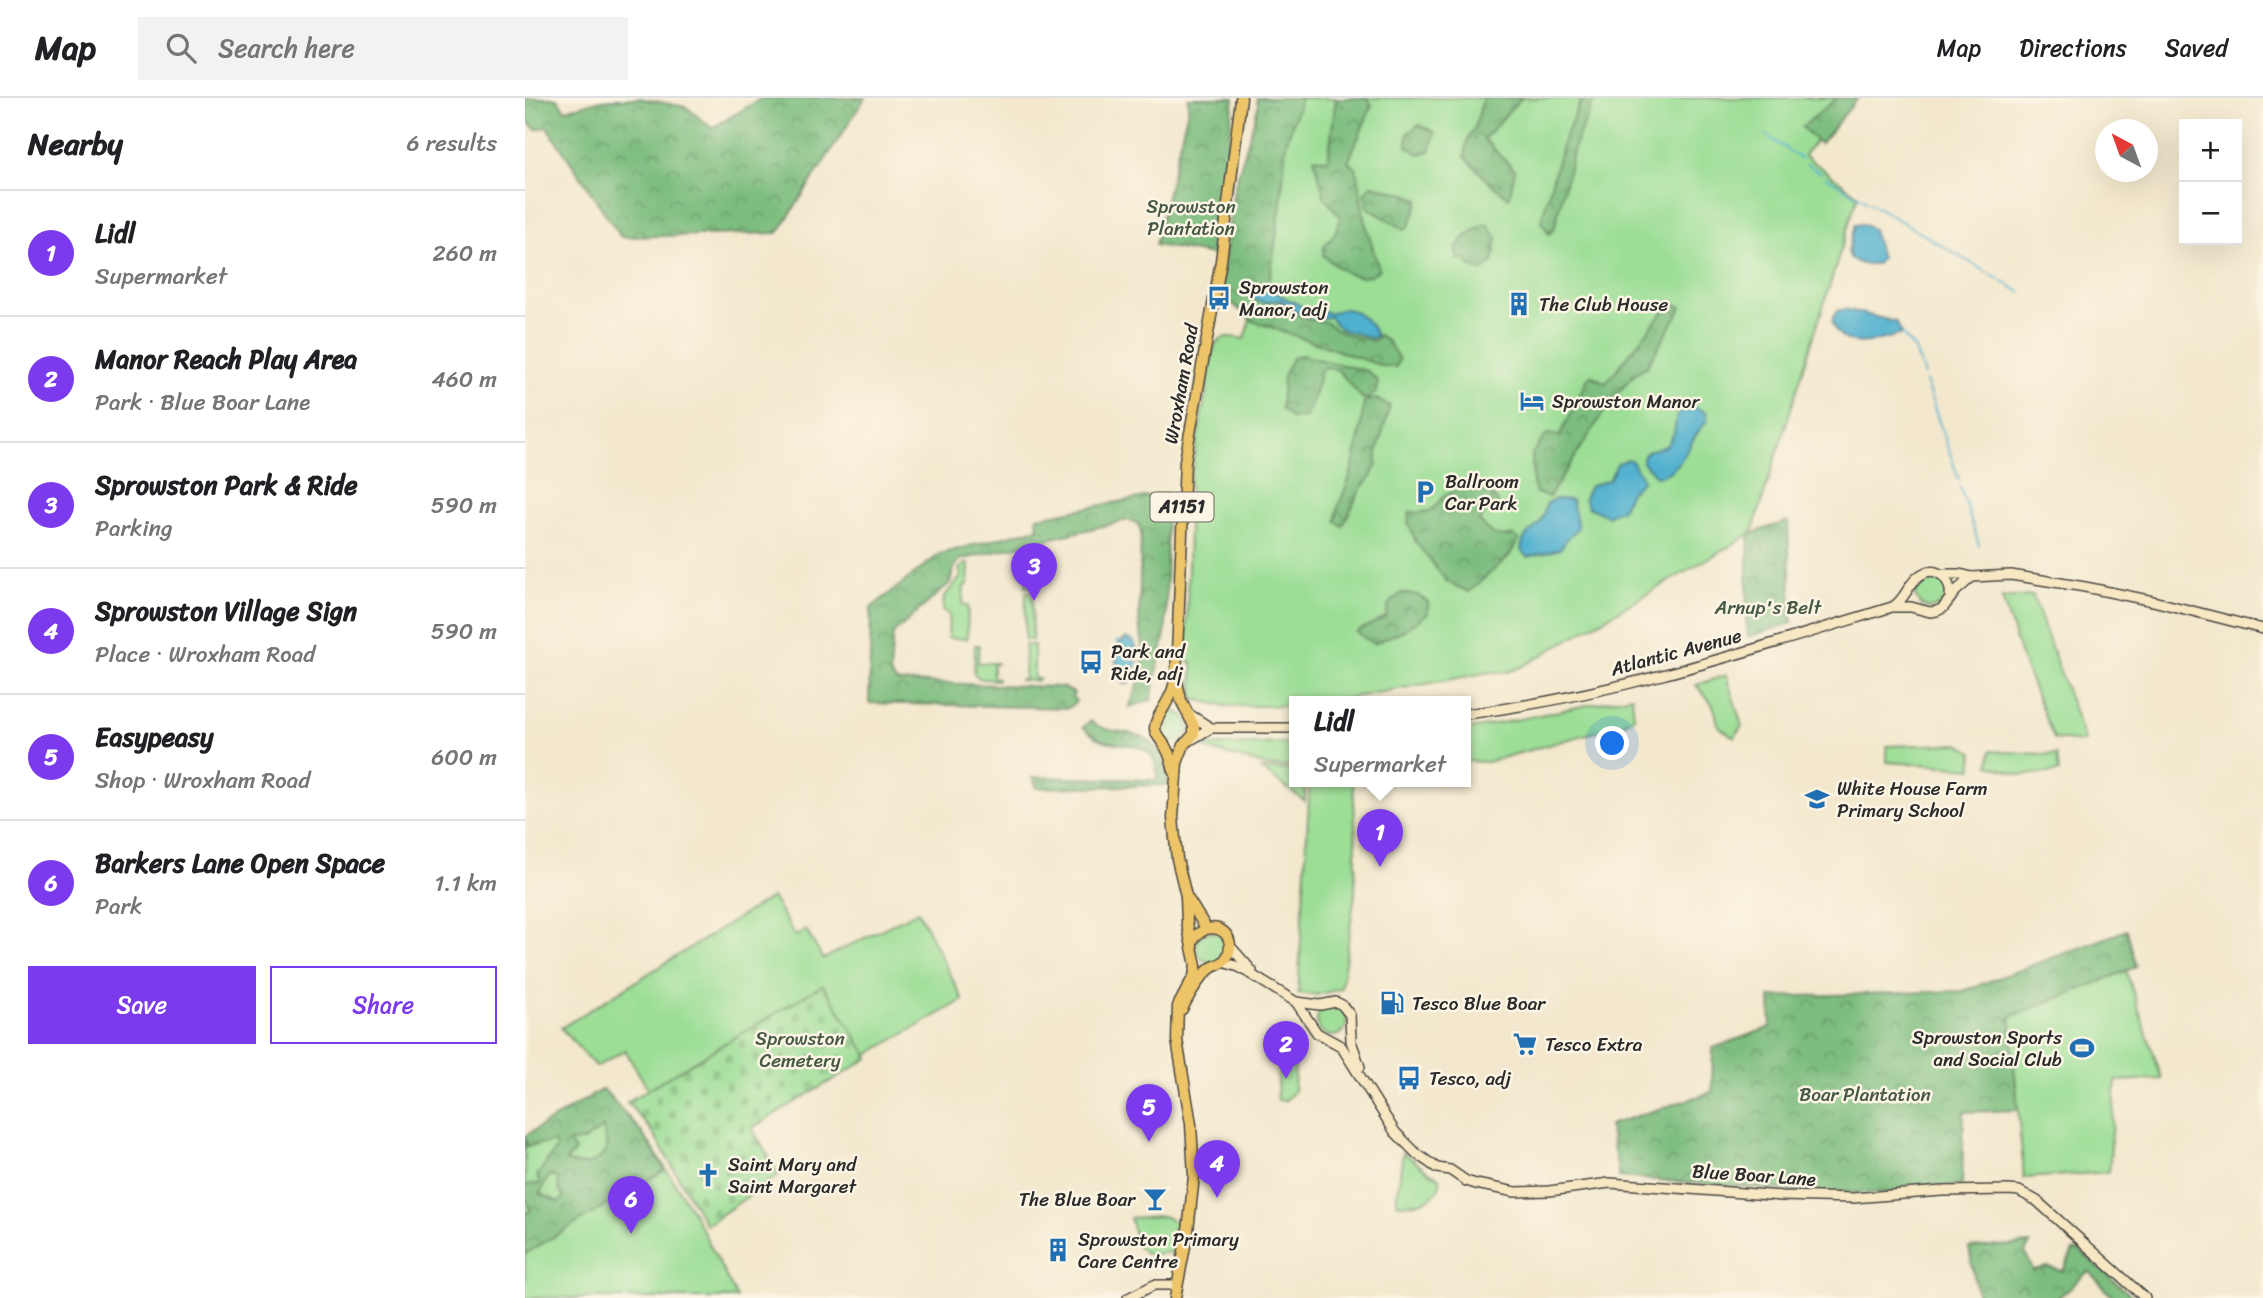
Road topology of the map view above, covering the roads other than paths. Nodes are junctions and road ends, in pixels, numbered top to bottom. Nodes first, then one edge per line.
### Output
1 (1241, 98) edge
2 (1940, 574) junction
3 (1972, 577) junction
4 (1911, 587) junction
5 (1950, 599) junction
6 (1892, 607) junction
7 (1919, 608) junction
8 (2263, 629) edge
9 (1176, 677) junction
10 (1162, 712) junction
11 (1187, 712) junction
12 (1471, 713) edge
13 (1211, 727) junction
14 (1289, 728) edge
15 (1187, 742) junction
16 (1165, 745) junction
17 (1175, 774) junction
18 (1186, 896) junction
19 (1206, 928) junction
20 (1230, 946) junction
21 (1192, 952) junction
22 (1218, 964) junction
23 (1259, 979) junction
24 (1296, 1002) junction
25 (1321, 1005) junction
26 (1177, 1019) junction
27 (1350, 1024) junction
28 (1313, 1025) junction
29 (1332, 1040) junction
30 (1366, 1086) junction
31 (1177, 1285) junction
32 (1128, 1298) edge
33 (1175, 1298) edge
34 (2145, 1298) edge

1 - 9 main road, Wroxham Road / A1151
2 - 3 street, Atlantic Avenue
2 - 4 street, Atlantic Avenue
2 - 5 street
3 - 5 street, Atlantic Avenue
3 - 8 street, Atlantic Avenue
4 - 6 street, Atlantic Avenue
4 - 7 street
5 - 7 street, Atlantic Avenue
6 - 7 street, Atlantic Avenue
6 - 12 street, Atlantic Avenue
9 - 10 main road, Wroxham Road / A1151
9 - 11 main road, Wroxham Road / A1151
10 - 11 main road
10 - 16 main road, Wroxham Road / A1151
11 - 13 street
11 - 15 main road, Wroxham Road / A1151
13 - 14 street
13 - 15 street
15 - 16 main road
15 - 17 main road, Wroxham Road / A1151
16 - 17 main road, Wroxham Road / A1151
17 - 18 main road, Wroxham Road / A1151
18 - 19 main road, Wroxham Road / A1151
18 - 21 main road, Wroxham Road / A1151
19 - 20 main road, Wroxham Road / A1151
19 - 21 main road, Wroxham Road / A1151
20 - 22 main road
20 - 23 street, Blue Boar Lane
21 - 22 main road
21 - 26 main road, Wroxham Road / A1151
22 - 23 street, Blue Boar Lane
22 - 26 main road
23 - 24 street, Blue Boar Lane
24 - 25 street, Blue Boar Lane
24 - 28 street, Blue Boar Lane
25 - 27 street, Blue Boar Lane
25 - 28 street
26 - 31 main road, Wroxham Road / A1151
27 - 29 street
27 - 30 street, Blue Boar Lane
28 - 29 street, Blue Boar Lane
29 - 30 street, Blue Boar Lane
30 - 34 street, Blue Boar Lane
31 - 32 street
31 - 33 main road, Wroxham Road / A1151

